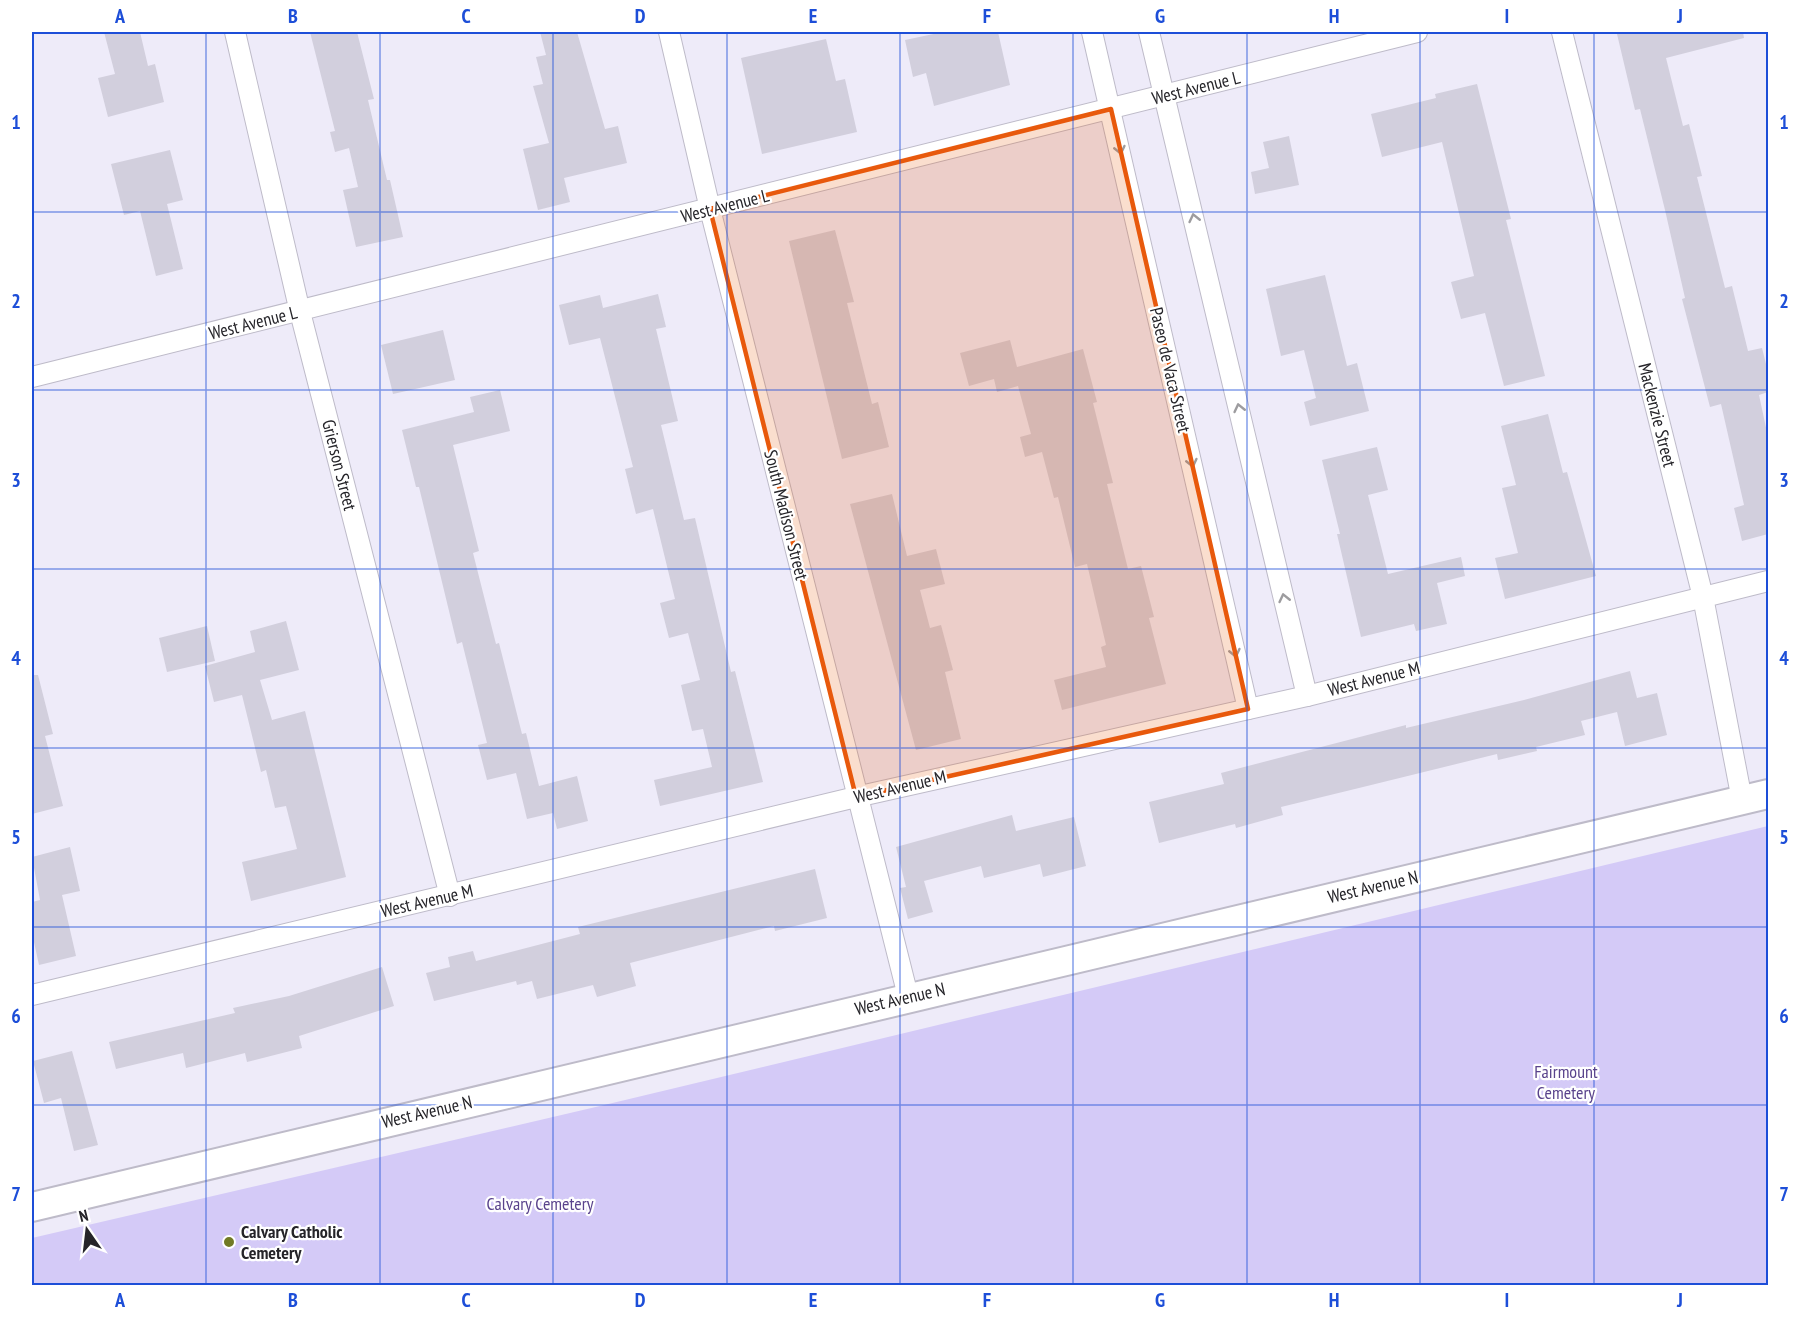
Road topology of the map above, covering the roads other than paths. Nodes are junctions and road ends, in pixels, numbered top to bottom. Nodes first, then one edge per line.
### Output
1 (235, 32) edge
2 (669, 32) edge
3 (1092, 32) edge
4 (1149, 32) edge
5 (1418, 32) edge
6 (1562, 32) edge
7 (1165, 96) junction
8 (1111, 109) junction
9 (710, 209) junction
10 (300, 312) junction
11 (32, 377) edge
12 (1768, 581) edge
13 (1703, 597) junction
14 (1307, 696) junction
15 (1248, 709) junction
16 (856, 797) junction
17 (1755, 797) edge
18 (450, 896) junction
19 (32, 995) edge
20 (908, 996) junction
21 (32, 1207) edge

1 - 10 street, Grierson Street
2 - 9 street, South Madison Street
3 - 8 street, Paseo de Vaca Street
4 - 7 street
5 - 7 street, West Avenue L
6 - 13 street, Mackenzie Street
7 - 8 street, West Avenue L
14 -> 7 street
8 - 9 street, West Avenue L
8 -> 15 street, Paseo de Vaca Street
9 - 10 street, West Avenue L
9 - 16 street, South Madison Street
10 - 11 street, West Avenue L
10 - 18 street, Grierson Street
12 - 13 street, West Avenue M
13 - 14 street, West Avenue M
13 - 17 street, Mackenzie Street
14 - 15 street, West Avenue M
15 - 16 street, West Avenue M
16 - 18 street, West Avenue M
16 - 20 street, South Madison Street
17 - 20 main road, West Avenue N
18 - 19 street, West Avenue M
20 - 21 main road, West Avenue N

